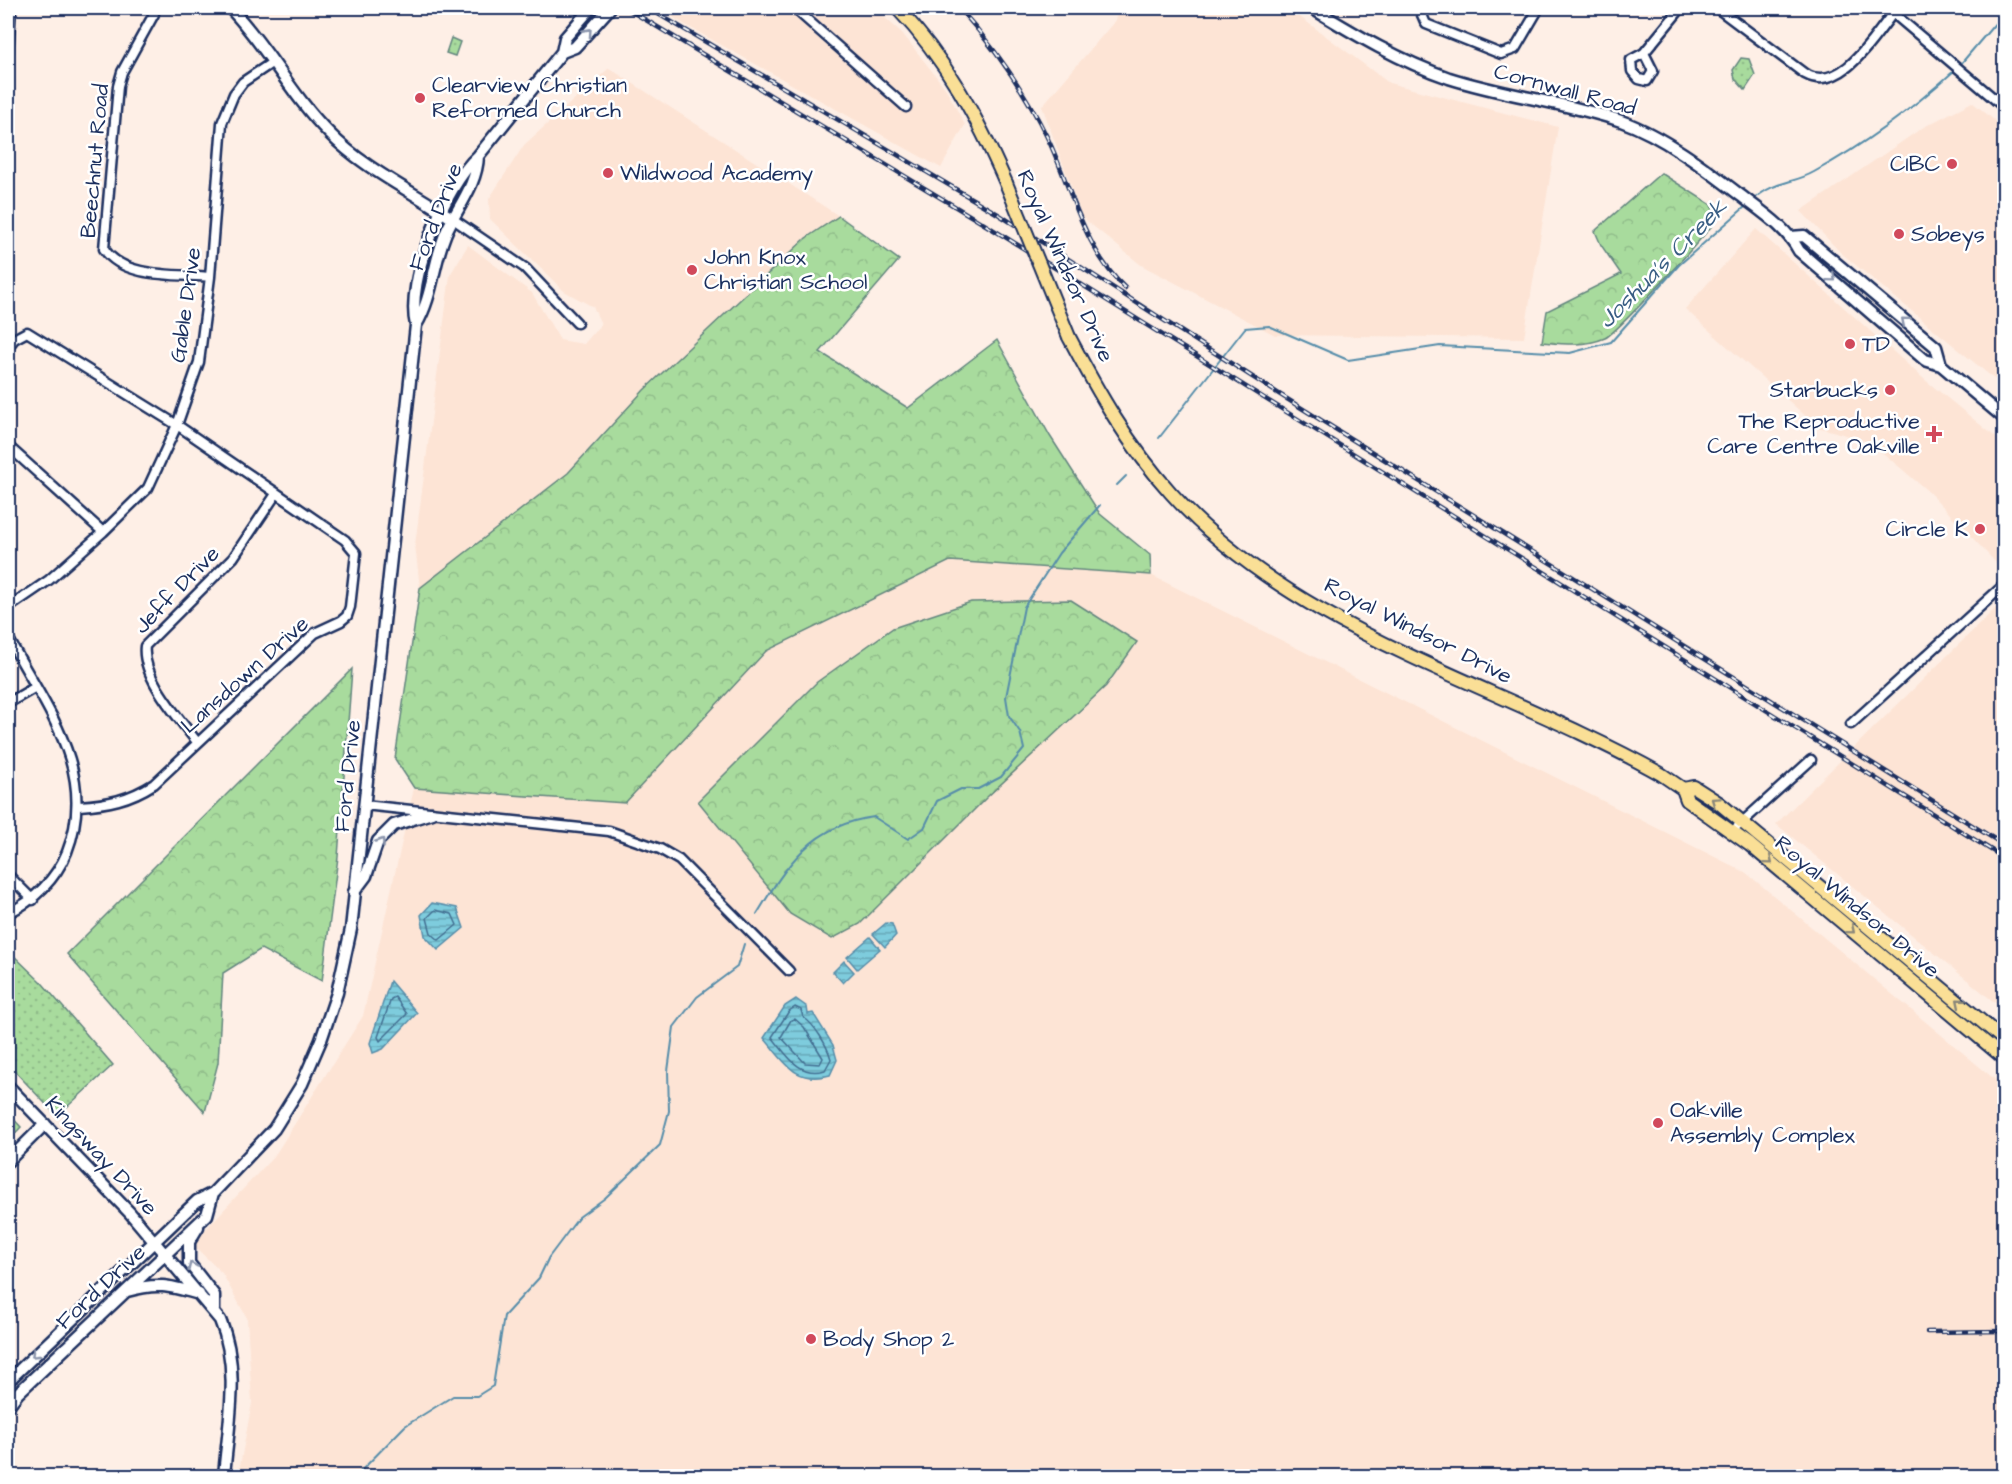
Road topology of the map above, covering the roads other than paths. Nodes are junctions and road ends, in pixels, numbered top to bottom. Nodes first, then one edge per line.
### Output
1 (11, 8) edge
2 (154, 8) edge
3 (230, 8) edge
4 (591, 8) edge
5 (610, 8) edge
6 (794, 8) edge
7 (897, 8) edge
8 (1312, 8) edge
9 (1419, 8) edge
10 (1539, 8) edge
11 (1680, 8) edge
12 (1717, 8) edge
13 (1890, 10) edge
14 (8, 52) edge
15 (562, 52) junction
16 (1644, 53) dead end
17 (273, 62) junction
18 (906, 107) dead end
19 (2004, 107) edge
20 (478, 156) junction
21 (442, 212) junction
22 (453, 219) junction
23 (1791, 237) junction
24 (210, 277) junction
25 (578, 323) dead end
26 (416, 325) junction
27 (8, 346) edge
28 (1941, 365) junction
29 (2004, 418) edge
30 (177, 425) junction
31 (8, 446) edge
32 (276, 494) junction
33 (103, 532) junction
34 (2004, 585) edge
35 (8, 608) edge
36 (8, 637) edge
37 (34, 688) junction
38 (8, 704) edge
39 (1851, 724) dead end
40 (197, 742) junction
41 (1811, 760) dead end
42 (1683, 789) junction
43 (364, 805) junction
44 (79, 806) junction
45 (432, 813) junction
46 (1743, 822) junction
47 (1731, 830) junction
48 (8, 875) edge
49 (354, 892) junction
50 (33, 900) junction
51 (8, 913) edge
52 (789, 971) dead end
53 (2004, 1040) edge
54 (2004, 1058) edge
55 (8, 1086) edge
56 (45, 1124) junction
57 (8, 1161) edge
58 (213, 1193) junction
59 (203, 1219) junction
60 (153, 1241) junction
61 (164, 1254) junction
62 (124, 1292) junction
63 (200, 1294) junction
64 (214, 1310) junction
65 (8, 1382) edge
66 (8, 1406) edge
67 (224, 1476) edge

1 - 14 street
2 - 24 street, Beechnut Road
3 - 17 main road
4 - 15 main road, Ford Drive
15 -> 5 main road, Ford Drive
6 - 18 street
7 - 42 main road, Royal Windsor Drive, bridge
8 - 23 main road, Cornwall Road
9 - 10 street
11 - 16 street
12 - 13 street
13 - 19 street
15 - 20 main road, Ford Drive
17 - 21 main road
17 - 24 street, Gable Drive
20 - 21 main road, Ford Drive
20 - 22 main road, Ford Drive
21 - 22 main road
21 - 26 main road, Ford Drive
22 - 25 street
22 - 26 main road, Ford Drive
23 -> 28 main road, Cornwall Road
28 -> 23 main road, Cornwall Road
24 - 30 street, Gable Drive
26 - 43 main road, Ford Drive
27 - 30 street, Lansdown Drive
28 - 29 main road, Cornwall Road
30 - 32 street, Lansdown Drive
30 - 33 street, Gable Drive
31 - 33 street
32 - 40 street, Jeff Drive
32 - 40 street, Lansdown Drive
33 - 35 street, Gable Drive
34 - 39 street
36 - 37 street
37 - 38 street
37 - 44 street
40 - 44 street, Lansdown Drive
41 - 46 street
46 -> 42 main road, Royal Windsor Drive
42 - 47 main road, Royal Windsor Drive
43 - 45 street
43 - 49 main road, Ford Drive
44 - 50 street
49 -> 45 main road
45 - 52 street
46 - 47 street
53 -> 46 main road, Royal Windsor Drive
47 -> 54 main road, Royal Windsor Drive
48 - 50 street
49 - 58 main road, Ford Drive
50 - 51 street
55 - 56 main road, Kingsway Drive
56 - 57 main road
56 - 60 main road, Kingsway Drive
58 - 59 main road, Ford Drive
58 - 60 main road, Ford Drive
59 - 61 main road, Ford Drive
64 -> 59 main road
60 - 61 main road, Kingsway Drive
60 -> 65 main road, Ford Drive
61 - 62 main road, Ford Drive
61 - 63 main road, Kingsway Drive
62 - 63 main road
62 - 66 main road, Ford Drive
63 - 64 main road, Kingsway Drive
64 - 67 main road

